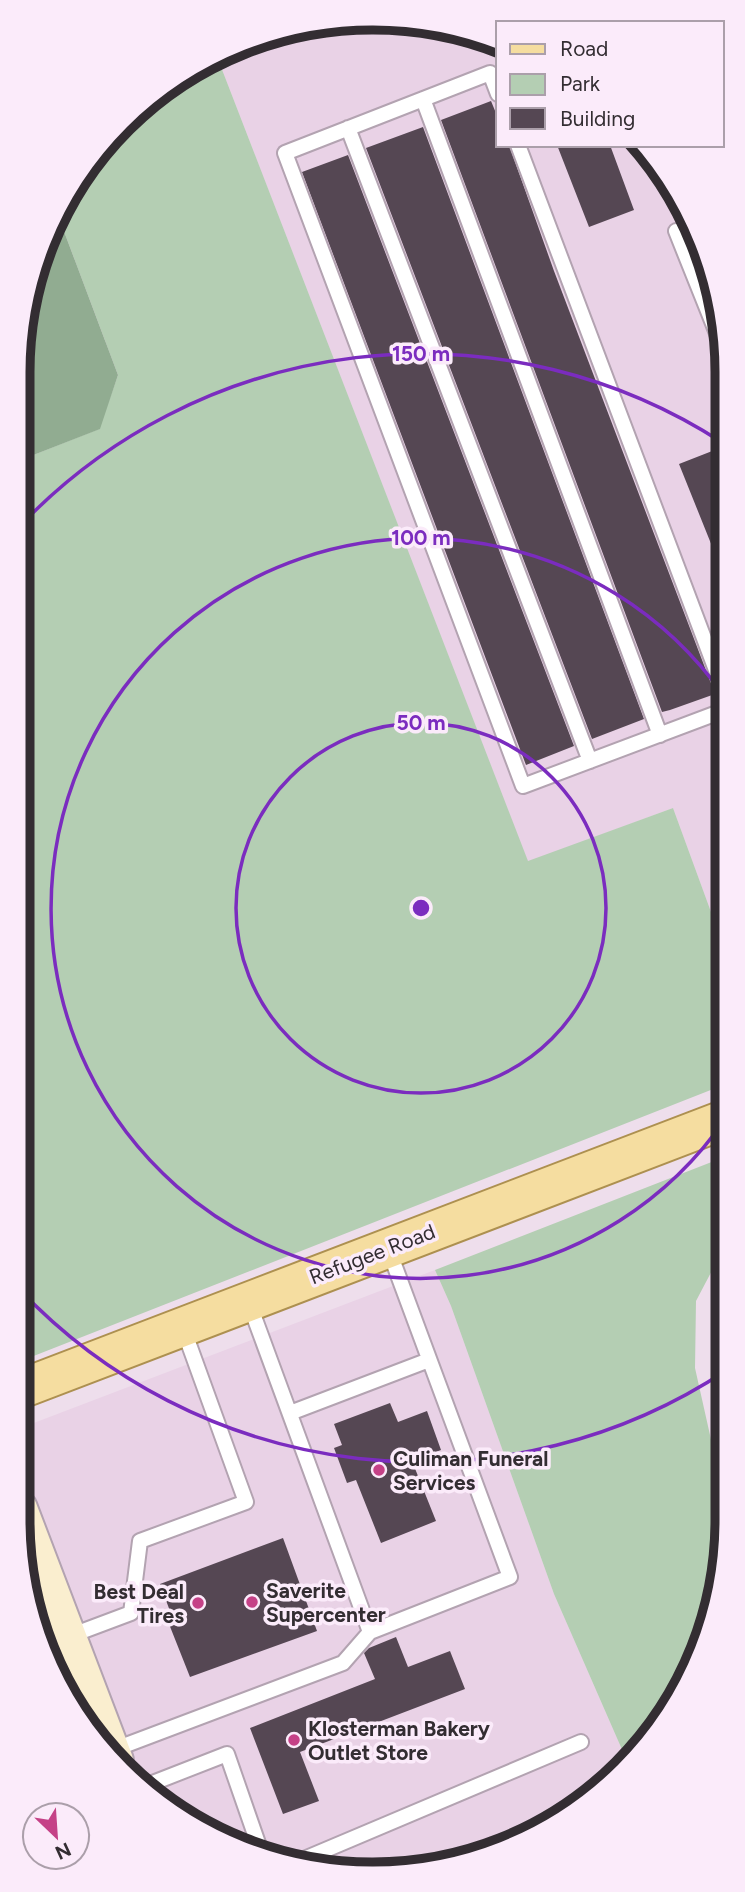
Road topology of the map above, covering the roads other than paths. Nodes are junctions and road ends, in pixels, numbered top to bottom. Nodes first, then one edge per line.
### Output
1 (496, 89) edge
2 (423, 99) junction
3 (348, 128) junction
4 (518, 147) edge
5 (676, 231) dead end
6 (711, 317) edge
7 (715, 668) edge
8 (715, 714) edge
9 (660, 735) junction
10 (590, 761) junction
11 (715, 1123) edge
12 (388, 1248) junction
13 (249, 1301) junction
14 (183, 1327) junction
15 (429, 1360) junction
16 (30, 1385) edge
17 (290, 1413) junction
18 (36, 1582) edge
19 (370, 1632) junction
20 (66, 1638) junction
21 (88, 1710) edge
22 (581, 1742) dead end
23 (120, 1751) edge
24 (154, 1783) edge
25 (258, 1842) edge
26 (310, 1857) edge

1 - 2 lane
2 - 3 lane
2 - 9 lane
3 - 10 lane
3 - 10 lane
4 - 7 lane
5 - 6 lane
8 - 9 lane
9 - 10 lane
11 - 12 main road, Refugee Road
12 - 13 main road, Refugee Road
12 - 15 lane
13 - 14 main road, Refugee Road
13 - 17 lane
14 - 16 main road, Refugee Road
14 - 20 lane
15 - 17 lane
15 - 19 lane
17 - 19 lane
18 - 20 street
19 - 23 lane
20 - 21 street
22 - 26 lane
24 - 25 lane

